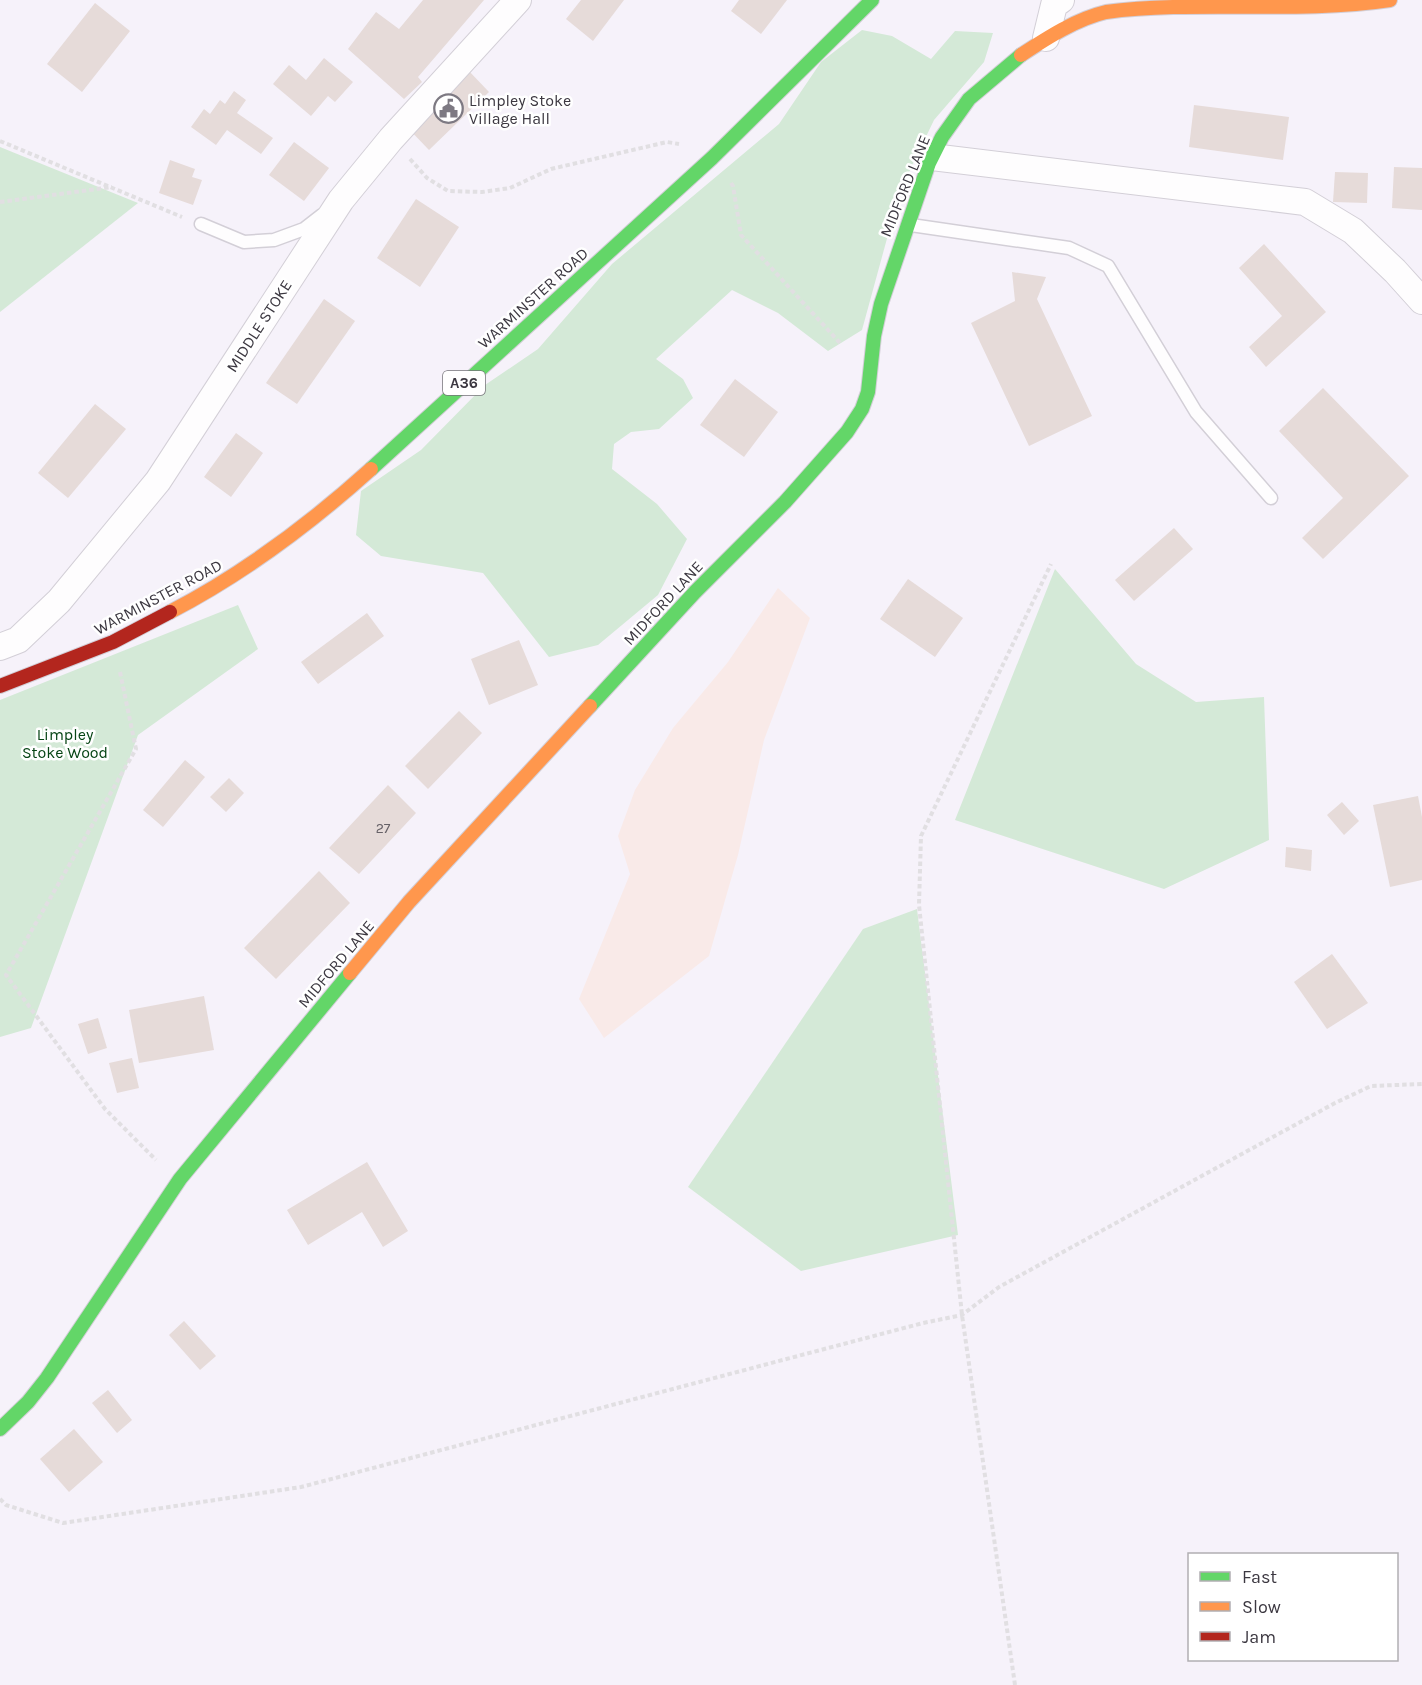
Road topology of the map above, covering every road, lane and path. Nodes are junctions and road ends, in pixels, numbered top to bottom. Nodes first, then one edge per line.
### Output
1 (518, 0) edge
2 (873, 0) edge
3 (1061, 0) edge
4 (1390, 0) edge
5 (1046, 38) junction
6 (391, 138) junction
7 (0, 141) edge
8 (932, 157) junction
9 (712, 158) junction
10 (733, 186) dead end
11 (114, 187) junction
12 (341, 200) junction
13 (0, 202) edge
14 (201, 225) joint
15 (906, 225) junction
16 (1422, 301) edge
17 (813, 314) dead end
18 (1271, 498) dead end
19 (1051, 564) dead end
20 (113, 642) junction
21 (0, 647) edge
22 (0, 686) edge
23 (1422, 1084) edge
24 (180, 1179) junction
25 (962, 1315) junction
26 (0, 1429) edge
27 (0, 1499) edge
28 (1015, 1685) edge

1 - 6 street, MIDDLE STOKE
2 - 9 main road, WARMINSTER ROAD / A36
3 - 5 street
4 - 5 main road, MIDFORD LANE
5 - 8 main road, MIDFORD LANE
6 - 9 path
6 - 12 street, MIDDLE STOKE
7 - 11 path
8 - 15 main road, MIDFORD LANE
8 - 16 street
9 - 20 main road, WARMINSTER ROAD / A36
10 - 17 path
11 - 13 path
11 - 14 path
12 - 14 lane
12 - 21 street, MIDDLE STOKE
15 - 18 lane
15 - 24 main road, MIDFORD LANE
19 - 25 path
20 - 22 main road, WARMINSTER ROAD / A36
20 - 24 path
23 - 25 path
24 - 26 main road, MIDFORD LANE
25 - 27 path
25 - 28 path

